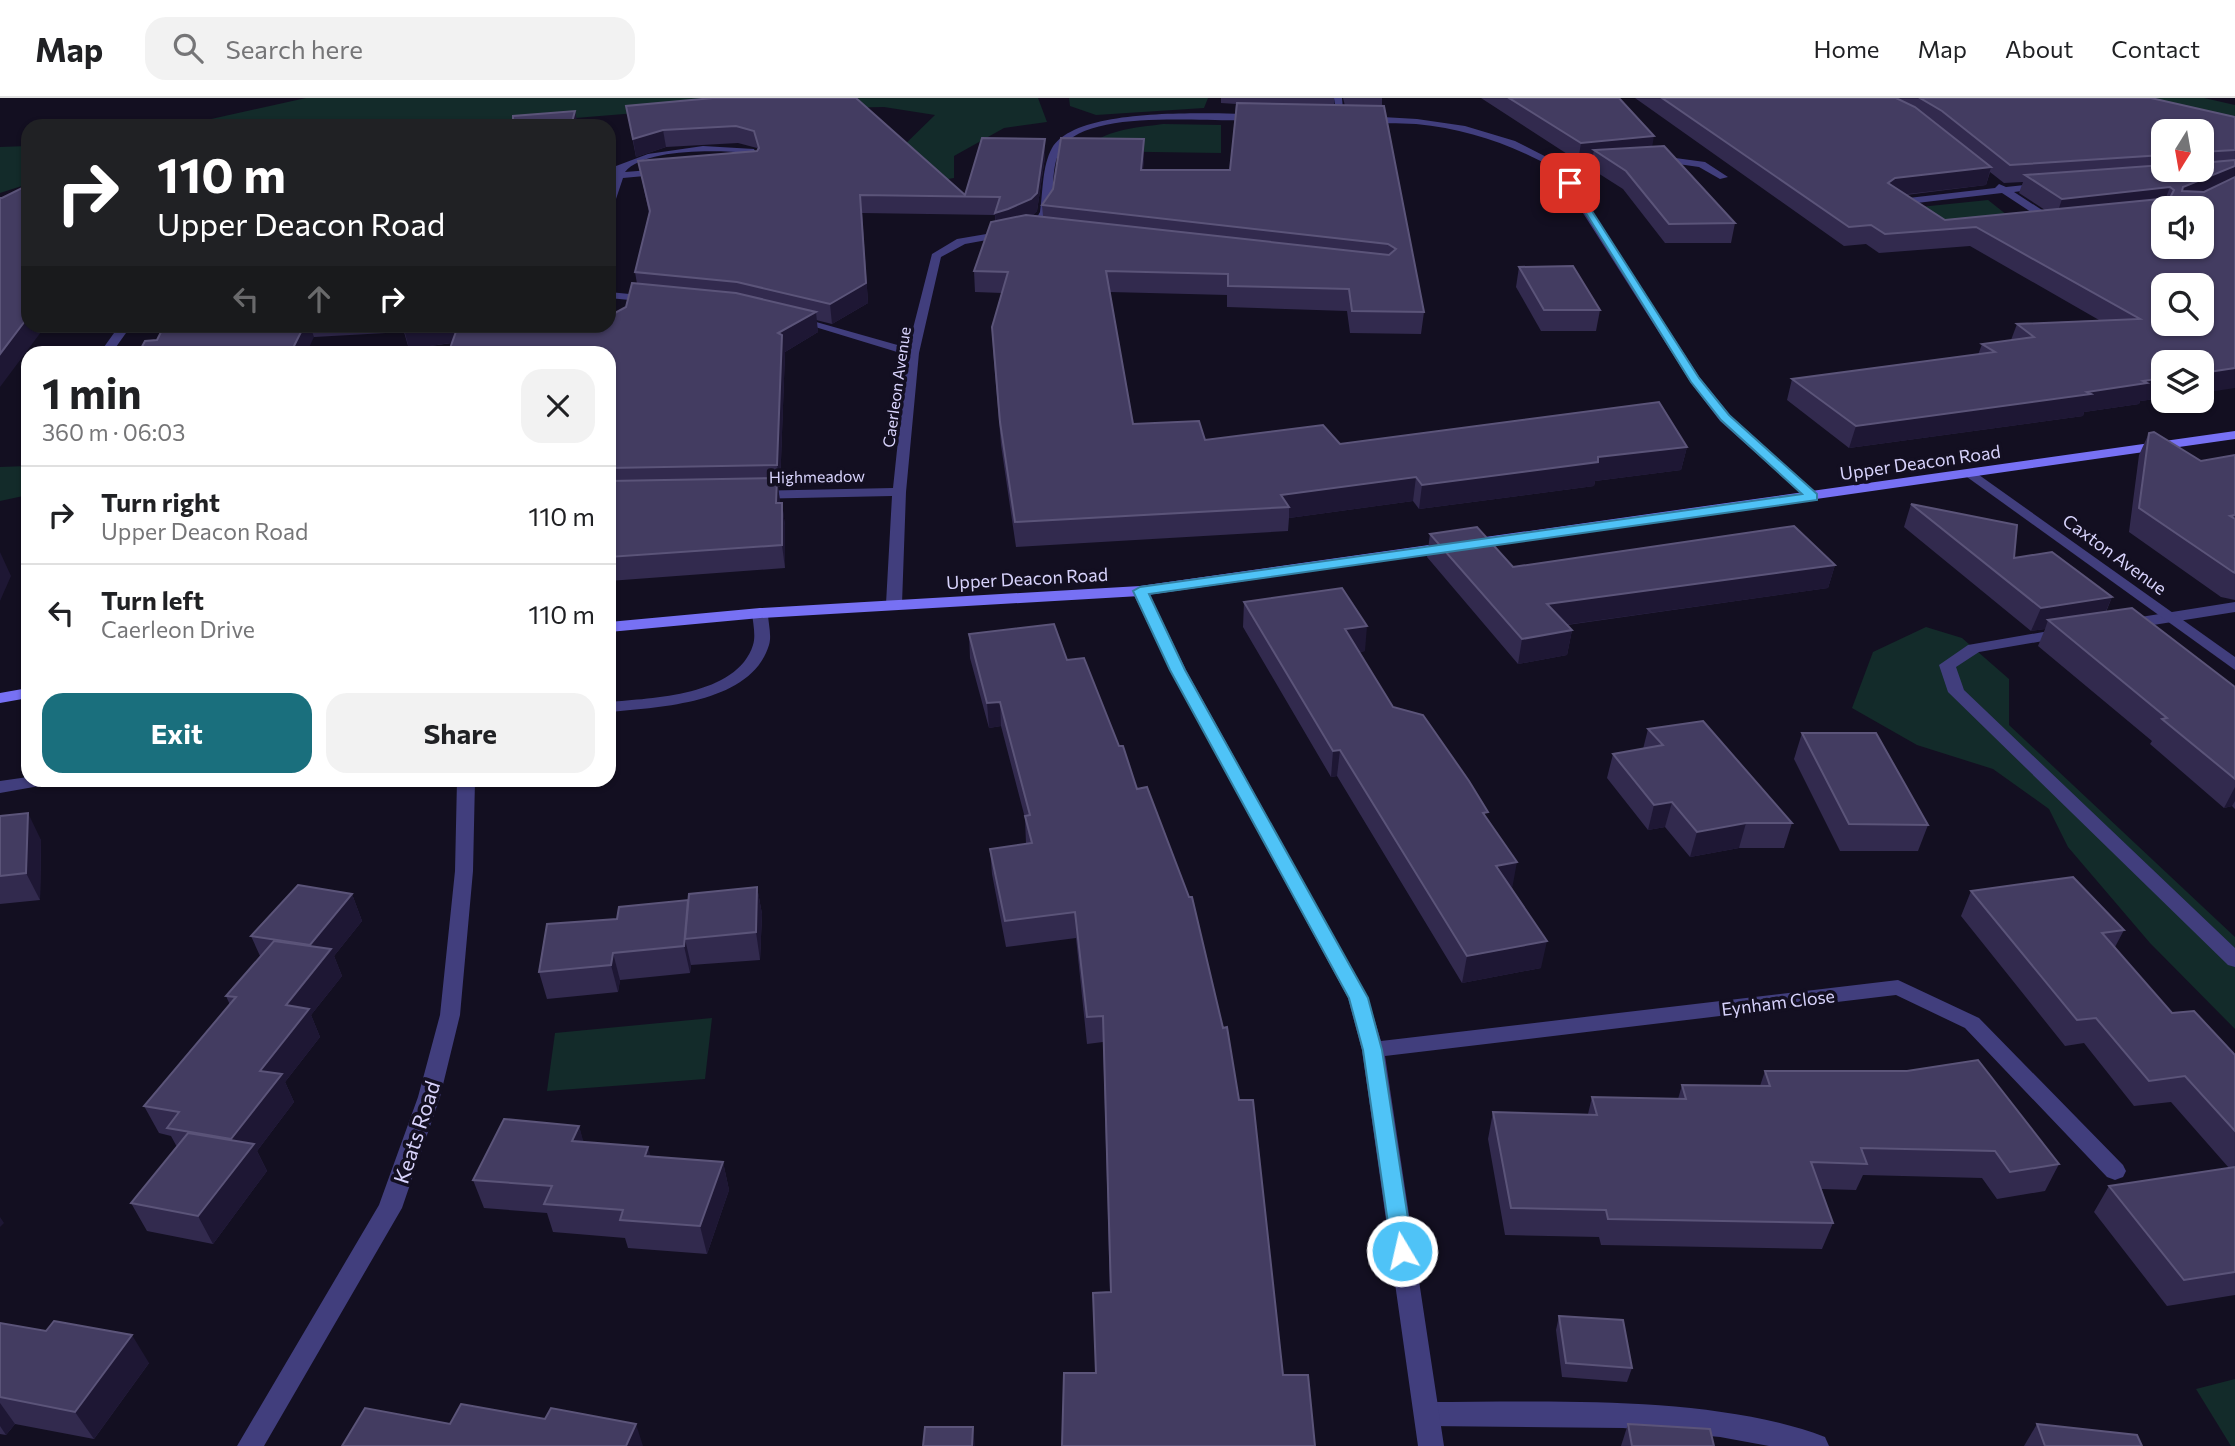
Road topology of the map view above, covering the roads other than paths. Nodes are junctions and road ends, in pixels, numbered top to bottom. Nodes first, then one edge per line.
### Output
1 (1338, 98) edge
2 (1274, 117) edge
3 (1328, 118) edge
4 (1341, 118) junction
5 (1637, 159) edge
6 (1624, 160) edge
7 (737, 166) edge
8 (1559, 167) junction
9 (616, 171) edge
10 (679, 171) edge
11 (1723, 177) dead end
12 (1990, 180) edge
13 (2056, 185) edge
14 (2001, 189) junction
15 (1910, 215) edge
16 (2066, 222) edge
17 (2053, 223) junction
18 (2041, 224) edge
19 (616, 296) edge
20 (660, 300) edge
21 (778, 315) edge
22 (913, 353) junction
23 (2235, 435) edge
24 (1972, 474) junction
25 (899, 492) junction
26 (733, 495) edge
27 (1812, 497) junction
28 (1140, 591) junction
29 (894, 604) junction
30 (2235, 607) edge
31 (760, 613) junction
32 (2170, 618) junction
33 (616, 626) edge
34 (2115, 626) edge
35 (2088, 630) edge
36 (2235, 665) edge
37 (21, 694) edge
38 (0, 698) edge
39 (616, 706) edge
40 (21, 783) edge
41 (0, 786) edge
42 (466, 787) edge
43 (2235, 960) edge
44 (1373, 1050) junction
45 (2115, 1171) dead end
46 (1427, 1413) junction
47 (250, 1446) edge
48 (1431, 1446) edge
49 (1816, 1446) edge

1 - 4 street
2 - 22 street, Caerleon Avenue
3 - 4 street
4 - 8 street
5 - 11 street
6 - 8 street
7 - 9 street
8 - 27 street
9 - 10 street
12 - 14 street
13 - 14 street
14 - 15 street
14 - 17 street
16 - 17 street
17 - 18 street
19 - 20 street
21 - 22 street
22 - 25 street, Caerleon Avenue
23 - 24 street, Upper Deacon Road
24 - 27 street, Upper Deacon Road
24 - 32 street, Caxton Avenue
25 - 26 street, Highmeadow
25 - 29 street, Caerleon Avenue
27 - 28 street, Upper Deacon Road
28 - 29 street, Upper Deacon Road
28 - 44 street
29 - 31 street, Upper Deacon Road
30 - 32 street
31 - 33 street, Upper Deacon Road
31 - 39 street
32 - 34 street
32 - 36 street, Caxton Avenue
35 - 43 street
37 - 38 street
40 - 41 street
42 - 47 street, Keats Road
44 - 45 street, Eynham Close
44 - 46 street
46 - 48 street
46 - 49 street

